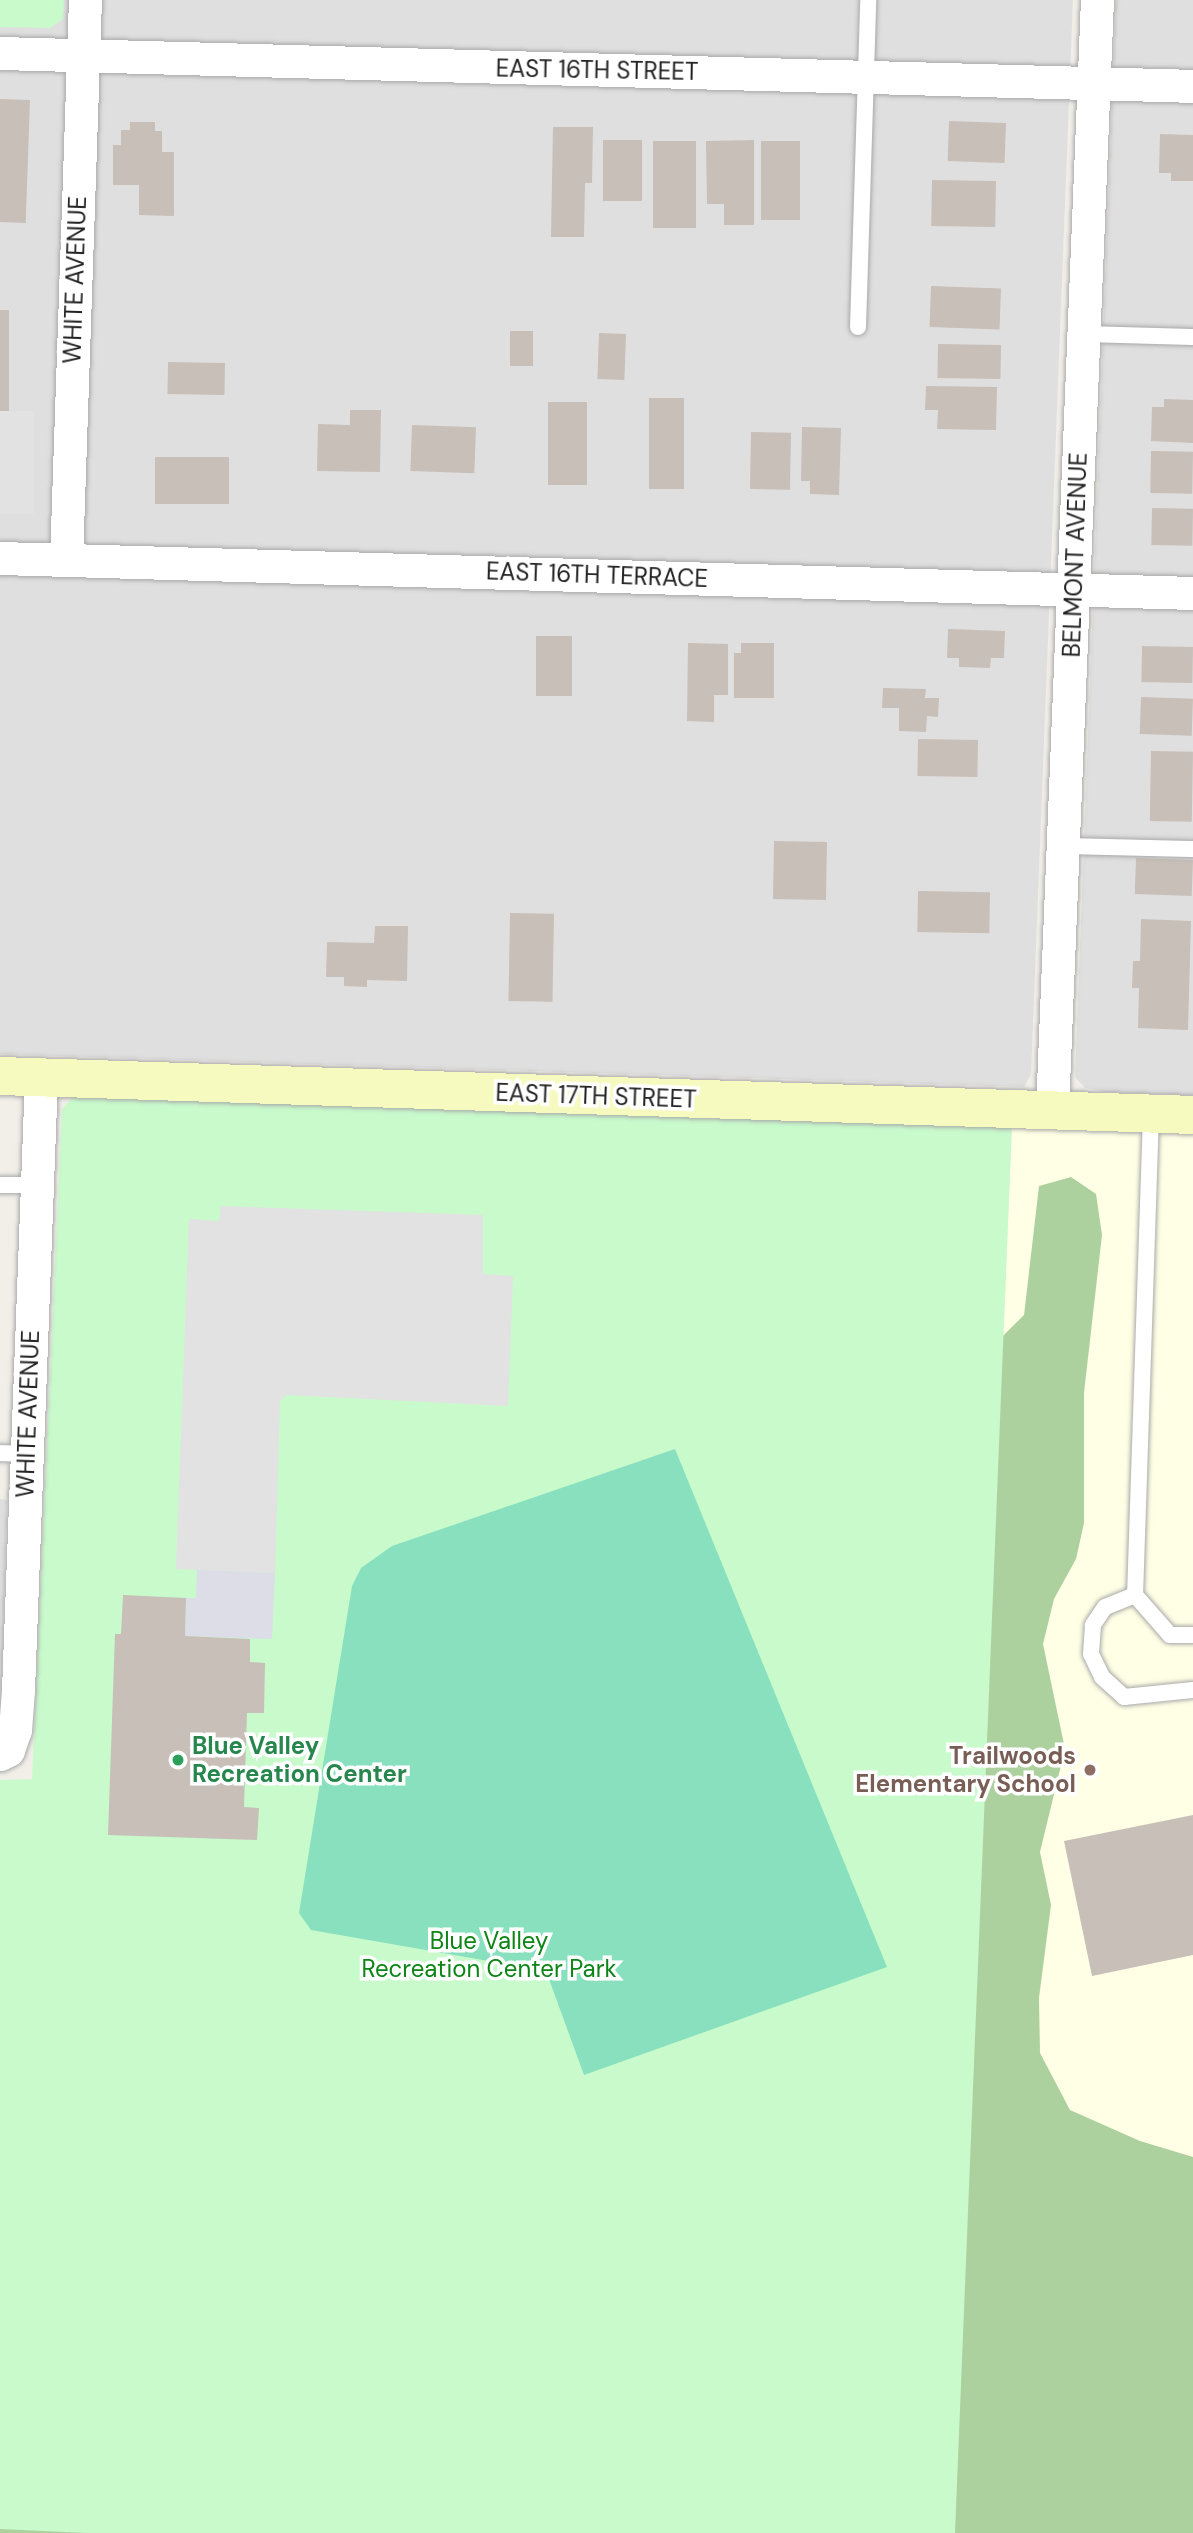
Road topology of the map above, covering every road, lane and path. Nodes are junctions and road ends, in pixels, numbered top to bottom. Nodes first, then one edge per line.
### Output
1 (85, 0) edge
2 (868, 0) edge
3 (1097, 0) edge
4 (0, 53) edge
5 (83, 57) junction
6 (865, 77) junction
7 (1094, 83) junction
8 (1193, 86) edge
9 (858, 327) dead end
10 (1084, 334) junction
11 (1193, 337) edge
12 (0, 558) edge
13 (66, 560) junction
14 (1074, 590) junction
15 (1193, 593) edge
16 (1063, 846) junction
17 (1193, 849) edge
18 (0, 1076) edge
19 (41, 1077) junction
20 (1052, 1110) junction
21 (1151, 1114) junction
22 (1193, 1115) edge
23 (0, 1185) edge
24 (37, 1185) junction
25 (13, 1453) edge
26 (1135, 1595) junction
27 (1193, 1635) edge
28 (1193, 1690) edge
29 (4, 1752) edge

1 - 5 street, WHITE AVENUE
2 - 6 lane
3 - 7 street, BELMONT AVENUE
4 - 5 street, EAST 16TH STREET
5 - 6 street, EAST 16TH STREET
5 - 13 street, WHITE AVENUE
6 - 7 street, EAST 16TH STREET
6 - 9 lane
7 - 8 street, EAST 16TH STREET
7 - 10 street, BELMONT AVENUE
10 - 11 lane
10 - 14 street, BELMONT AVENUE
12 - 13 street, EAST 16TH TERRACE
13 - 14 street, EAST 16TH TERRACE
14 - 15 street, EAST 16TH TERRACE
14 - 16 street, BELMONT AVENUE
16 - 17 lane
16 - 20 street, BELMONT AVENUE
18 - 19 street, EAST 17TH STREET
19 - 20 street, EAST 17TH STREET
19 - 24 street, WHITE AVENUE
20 - 21 street, EAST 17TH STREET
21 - 22 street, EAST 17TH STREET
21 - 26 lane
23 - 24 lane
24 - 25 street, WHITE AVENUE
25 - 29 street, WHITE AVENUE
26 - 27 lane
26 - 28 lane

